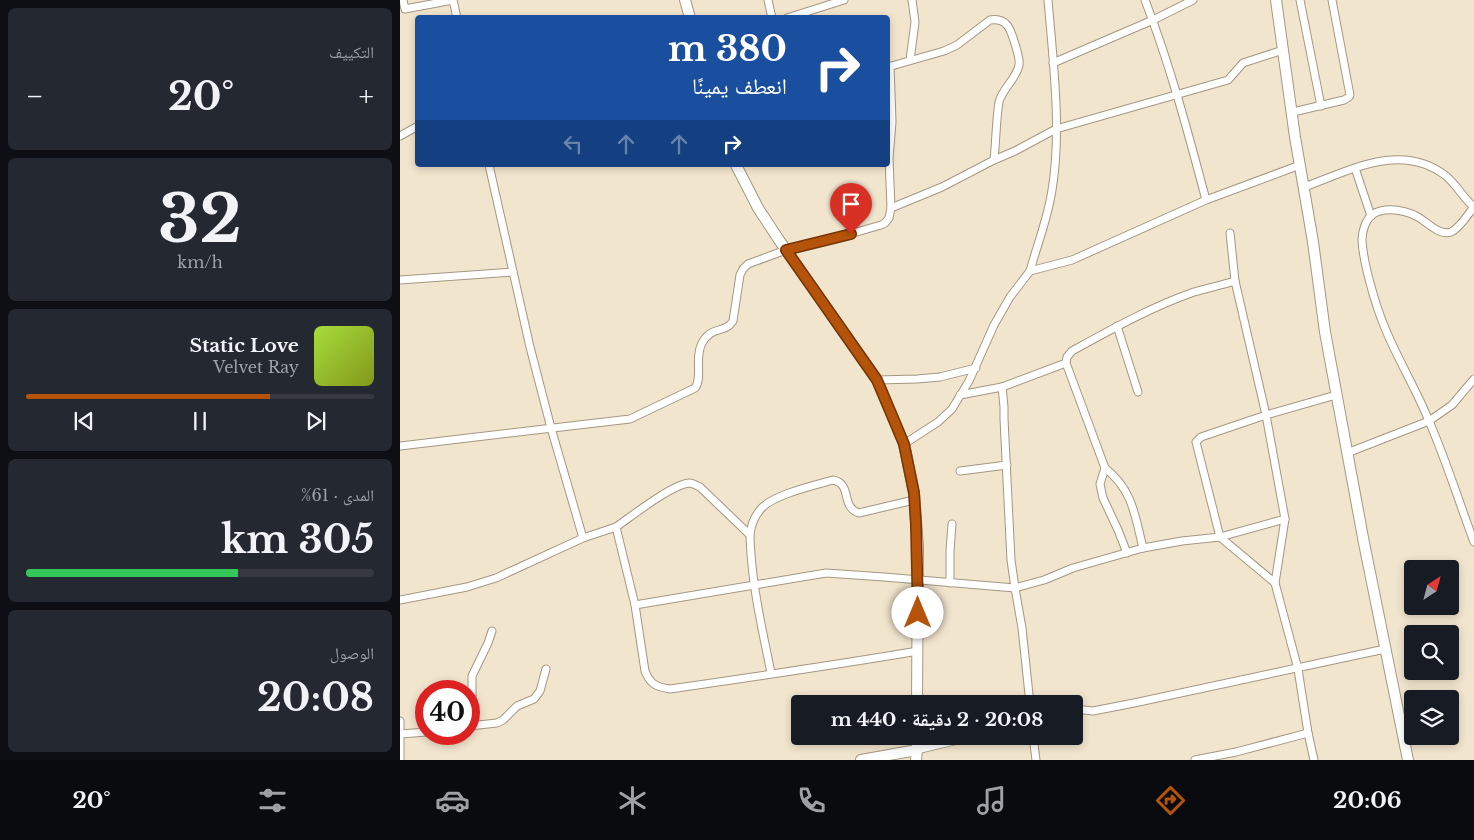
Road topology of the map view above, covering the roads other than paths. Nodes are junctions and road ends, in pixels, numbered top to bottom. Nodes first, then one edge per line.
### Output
1 (403, 0) edge
2 (453, 0) edge
3 (685, 0) edge
4 (768, 0) edge
5 (844, 0) edge
6 (912, 0) edge
7 (1048, 0) edge
8 (1145, 0) edge
9 (1193, 0) edge
10 (1276, 0) edge
11 (1300, 0) edge
12 (1332, 0) edge
13 (402, 9) edge
14 (456, 15) edge
15 (689, 15) edge
16 (771, 15) edge
17 (797, 15) edge
18 (1153, 20) junction
19 (1283, 50) junction
20 (910, 60) junction
21 (1053, 63) junction
22 (890, 67) edge
23 (890, 85) edge
24 (1177, 93) junction
25 (1321, 106) junction
26 (1293, 112) junction
27 (415, 128) edge
28 (1056, 129) junction
29 (400, 136) edge
30 (890, 146) edge
31 (994, 160) junction
32 (1300, 165) junction
33 (489, 167) edge
34 (737, 167) edge
35 (889, 167) edge
36 (1354, 168) junction
37 (1304, 188) junction
38 (1206, 200) junction
39 (1474, 207) edge
40 (891, 208) junction
41 (1371, 216) junction
42 (1230, 233) dead end
43 (786, 250) junction
44 (513, 272) junction
45 (1030, 272) junction
46 (400, 280) edge
47 (1236, 281) junction
48 (1117, 326) junction
49 (1066, 363) junction
50 (976, 368) junction
51 (1474, 379) edge
52 (877, 380) junction
53 (1002, 387) junction
54 (1138, 392) dead end
55 (960, 395) junction
56 (1336, 395) junction
57 (1266, 415) junction
58 (1429, 421) junction
59 (551, 428) junction
60 (904, 444) junction
61 (400, 446) edge
62 (1347, 454) junction
63 (1007, 465) junction
64 (1105, 468) junction
65 (960, 471) dead end
66 (914, 500) junction
67 (1285, 519) junction
68 (952, 524) dead end
69 (616, 526) junction
70 (750, 535) junction
71 (583, 538) junction
72 (1220, 538) junction
73 (1474, 542) edge
74 (1143, 548) junction
75 (1127, 553) junction
76 (918, 580) junction
77 (950, 583) junction
78 (1275, 583) junction
79 (754, 586) junction
80 (1015, 588) junction
81 (400, 600) edge
82 (635, 605) junction
83 (492, 631) dead end
84 (1385, 649) junction
85 (918, 650) junction
86 (546, 669) dead end
87 (1298, 669) junction
88 (771, 673) junction
89 (472, 680) edge
90 (917, 695) edge
91 (1029, 695) edge
92 (1083, 710) edge
93 (400, 721) edge
94 (480, 725) edge
95 (415, 733) edge
96 (1308, 733) junction
97 (401, 734) edge
98 (943, 745) edge
99 (1034, 745) edge
100 (916, 755) edge
101 (400, 760) edge
102 (861, 760) edge
103 (1036, 760) edge
104 (1195, 760) edge
105 (1314, 760) edge
106 (1408, 760) edge

1 - 13 street
2 - 13 street
2 - 14 street
3 - 15 street
4 - 16 street
5 - 17 street
6 - 20 street
7 - 21 street
8 - 18 street
9 - 18 street
10 - 19 street
11 - 25 street
12 - 25 street
18 - 21 street
18 - 24 street
19 - 24 street
19 - 26 street
20 - 22 street
20 - 31 street
21 - 28 street
23 - 30 street
24 - 28 street
24 - 38 street
25 - 26 street
26 - 32 street
27 - 29 street
28 - 31 street
28 - 45 street
31 - 40 street
32 - 37 street
32 - 38 street
33 - 44 street
34 - 43 street
35 - 40 street
36 - 37 street
36 - 39 street
36 - 41 street
37 - 56 street
38 - 45 street
39 - 41 street
40 - 43 street
41 - 58 street
42 - 47 street
43 - 52 street
43 - 59 street
44 - 46 street
44 - 59 street
45 - 50 street
47 - 48 street
47 - 57 street
48 - 49 street
48 - 54 street
49 - 53 street
49 - 64 street
50 - 52 street
50 - 55 street
51 - 58 street
52 - 60 street
53 - 55 street
53 - 63 street
55 - 60 street
56 - 57 street
56 - 62 street
57 - 67 street
57 - 72 street
58 - 62 street
58 - 73 street
59 - 61 street
59 - 71 street
60 - 66 street
62 - 84 street
63 - 65 street
63 - 80 street
64 - 74 street
64 - 75 street
66 - 70 street
66 - 76 street
67 - 72 street
67 - 78 street
68 - 77 street
69 - 70 street
69 - 71 street
69 - 82 street
70 - 79 street
71 - 81 street
72 - 74 street
72 - 78 street
74 - 75 street
75 - 80 street
76 - 77 street
76 - 79 street
76 - 85 street
77 - 80 street
78 - 87 street
79 - 82 street
79 - 88 street
80 - 91 street
82 - 88 street
83 - 89 street
84 - 87 street
84 - 106 street
85 - 88 street
85 - 90 street
86 - 94 street
87 - 92 street
87 - 96 street
93 - 97 street
95 - 97 street
96 - 104 street
96 - 105 street
97 - 101 street
98 - 100 street
99 - 103 street
100 - 102 street

